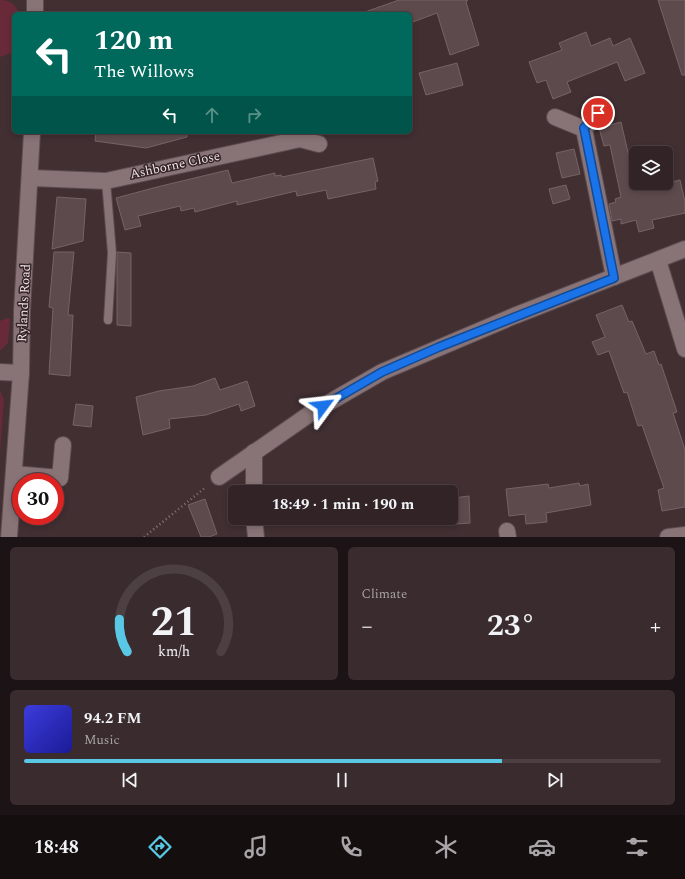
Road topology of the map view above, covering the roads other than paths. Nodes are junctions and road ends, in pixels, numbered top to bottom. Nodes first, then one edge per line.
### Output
1 (35, 0) edge
2 (35, 12) edge
3 (598, 113) dead end
4 (555, 117) dead end
5 (584, 128) junction
6 (32, 134) edge
7 (319, 144) dead end
8 (31, 178) junction
9 (106, 181) junction
10 (685, 249) edge
11 (658, 260) junction
12 (614, 278) junction
13 (108, 320) dead end
14 (685, 349) edge
15 (0, 372) edge
16 (21, 373) junction
17 (63, 445) dead end
18 (254, 452) junction
19 (14, 473) edge
20 (60, 473) edge
21 (219, 477) road end
22 (254, 485) edge
23 (12, 499) edge
24 (255, 525) edge
25 (685, 535) edge
26 (9, 537) edge
27 (256, 537) edge
28 (668, 537) edge

1 - 2 street
3 - 5 street
4 - 5 street
5 - 12 street
6 - 8 street, Rylands Road
7 - 9 street, Ashborne Close
8 - 9 street, Ashborne Close
8 - 16 street, Rylands Road
9 - 13 lane
10 - 11 street
11 - 12 street
11 - 14 street
12 - 18 street
15 - 16 street
16 - 19 street, Rylands Road
17 - 20 street
18 - 21 street
18 - 22 street
23 - 26 street, Rylands Road
24 - 27 street
25 - 28 street

